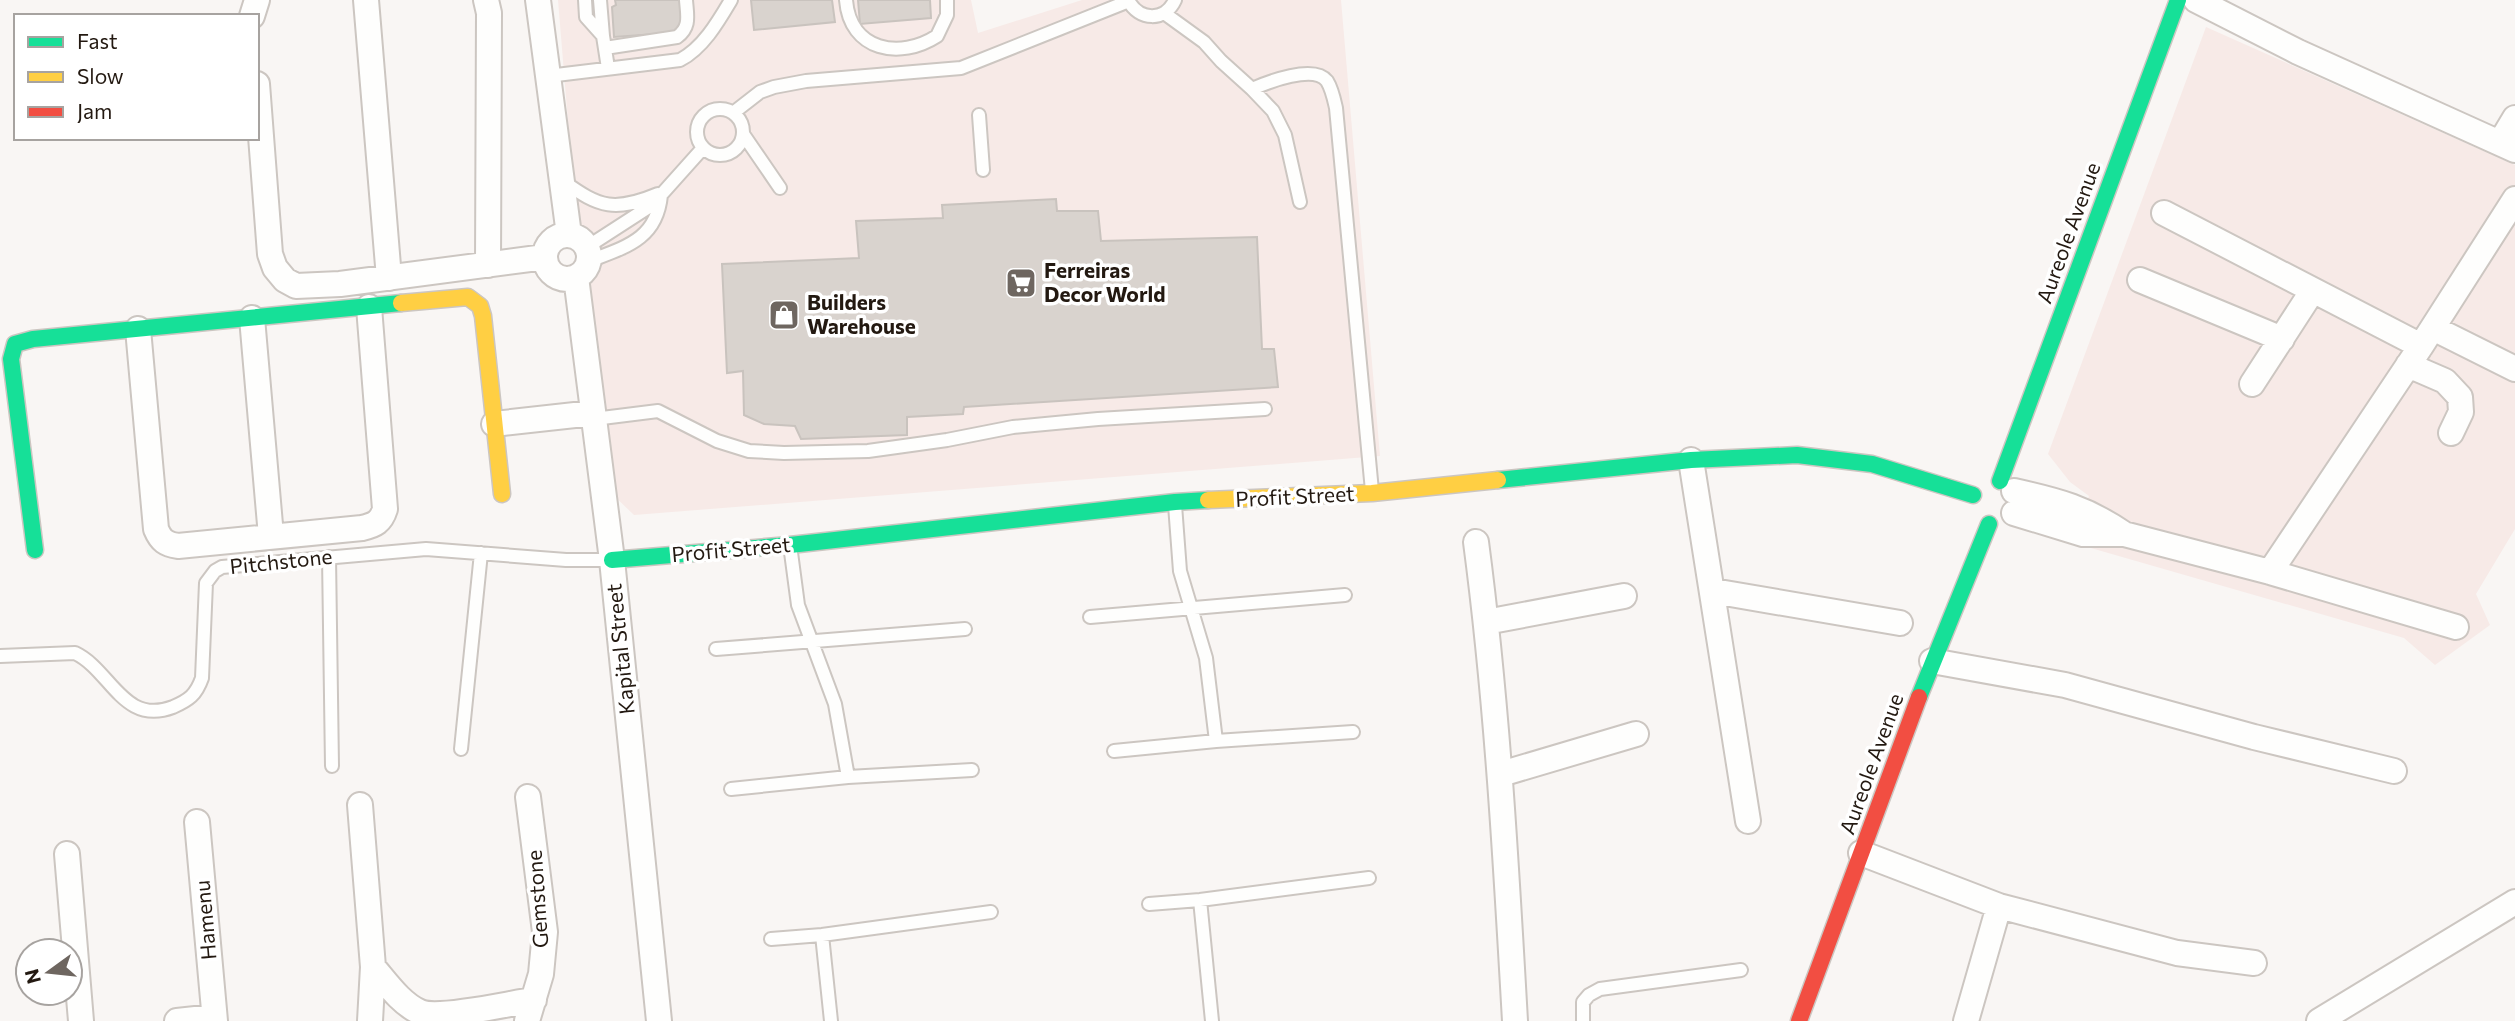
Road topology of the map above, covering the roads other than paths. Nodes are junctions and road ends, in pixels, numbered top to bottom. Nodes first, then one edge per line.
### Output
1 (366, 0) edge
2 (486, 0) edge
3 (538, 0) edge
4 (585, 0) edge
5 (600, 0) edge
6 (686, 0) edge
7 (731, 0) edge
8 (846, 0) edge
9 (947, 0) edge
10 (1175, 0) edge
11 (2178, 0) edge
12 (2196, 0) edge
13 (1128, 1) edge
14 (1164, 13) junction
15 (604, 42) junction
16 (608, 68) junction
17 (548, 76) junction
18 (1252, 89) junction
19 (259, 112) edge
20 (733, 113) junction
21 (979, 115) dead end
22 (2515, 118) edge
23 (743, 134) junction
24 (2507, 146) edge
25 (703, 148) junction
26 (983, 170) dead end
27 (562, 181) junction
28 (780, 188) dead end
29 (662, 193) junction
30 (2515, 199) edge
31 (1300, 202) dead end
32 (2164, 213) dead end
33 (580, 255) junction
34 (545, 257) junction
35 (494, 265) junction
36 (389, 278) junction
37 (2140, 279) dead end
38 (2313, 290) junction
39 (369, 307) junction
40 (252, 318) junction
41 (138, 329) junction
42 (2282, 339) junction
43 (2421, 346) junction
44 (2515, 369) edge
45 (2252, 384) dead end
46 (1265, 409) dead end
47 (593, 416) junction
48 (494, 424) junction
49 (2451, 433) dead end
50 (1691, 460) junction
51 (1372, 493) junction
52 (502, 494) dead end
53 (1973, 495) junction
54 (2009, 495) junction
55 (1175, 502) junction
56 (1989, 524) junction
57 (271, 536) junction
58 (1476, 542) dead end
59 (790, 545) junction
60 (34, 550) dead end
61 (481, 553) junction
62 (329, 557) junction
63 (612, 560) junction
64 (2270, 572) junction
65 (1713, 591) junction
66 (1345, 595) dead end
67 (1624, 596) dead end
68 (1190, 610) junction
69 (1090, 617) dead end
70 (1486, 622) junction
71 (1900, 623) dead end
72 (2456, 627) dead end
73 (965, 629) dead end
74 (811, 642) junction
75 (716, 649) dead end
76 (0, 656) edge
77 (1932, 661) junction
78 (1353, 732) dead end
79 (1636, 734) dead end
80 (1216, 741) junction
81 (461, 749) dead end
82 (1114, 751) dead end
83 (332, 766) dead end
84 (972, 770) dead end
85 (2394, 771) dead end
86 (1501, 774) junction
87 (848, 777) junction
88 (731, 789) dead end
89 (528, 797) dead end
90 (360, 805) dead end
91 (1748, 821) dead end
92 (197, 822) dead end
93 (1861, 853) junction
94 (67, 854) dead end
95 (1369, 878) dead end
96 (1200, 900) junction
97 (2515, 902) edge
98 (1149, 904) dead end
99 (1999, 906) junction
100 (992, 912) dead end
101 (822, 935) junction
102 (771, 939) dead end
103 (2254, 963) dead end
104 (373, 967) junction
105 (1741, 970) dead end
106 (531, 1010) edge
107 (215, 1019) edge
108 (81, 1021) edge
109 (177, 1021) edge
110 (370, 1021) edge
111 (659, 1021) edge
112 (831, 1021) edge
113 (1212, 1021) edge
114 (1515, 1021) edge
115 (1584, 1021) edge
116 (1799, 1021) edge
117 (1966, 1021) edge
118 (2319, 1021) edge

1 - 36 street
2 - 35 street
3 - 17 street, Kapital Street
4 - 15 lane
5 - 15 lane
6 - 15 lane
7 - 16 lane
8 - 9 lane
10 - 14 lane
11 - 54 street, Aureole Avenue
12 - 24 street
13 - 14 lane
13 - 20 lane
14 - 18 lane
15 - 16 lane
16 - 17 lane
17 - 27 street, Kapital Street
18 - 31 lane
18 - 51 lane
19 - 36 street
20 - 23 lane
20 - 25 lane
21 - 26 lane
22 - 24 street
23 - 25 lane
23 - 28 lane
25 - 29 lane
27 - 29 lane
27 - 33 street, Kapital Street
29 - 33 lane
29 - 33 lane
30 - 43 street
32 - 38 street
33 - 34 street
33 - 34 street
33 - 47 street, Kapital Street
34 - 35 street
35 - 36 street
37 - 42 street
38 - 42 street
38 - 43 street
39 - 40 street
39 - 48 street
39 - 57 street
40 - 41 street
40 - 57 street
41 - 57 street
41 - 60 street
42 - 45 street
43 - 44 street
43 - 49 street
43 - 64 street
46 - 47 lane
47 - 48 street
47 - 63 street, Kapital Street
48 - 52 street
50 - 51 street, Profit Street
50 - 53 street, Profit Street
50 - 65 street
51 - 55 street, Profit Street
53 - 54 street
53 - 56 street
54 - 56 street
54 - 64 street
55 - 59 street, Profit Street
55 - 68 lane
56 - 77 street, Aureole Avenue
58 - 70 street
59 - 63 street, Profit Street
59 - 74 lane
61 - 62 lane, Pitchstone
61 - 63 lane, Pitchstone
61 - 81 lane
62 - 76 lane, Pitchstone
62 - 83 lane
63 - 111 street, Kapital Street
64 - 72 street
65 - 71 street
65 - 91 street
66 - 68 lane
67 - 70 street
68 - 69 lane
68 - 80 lane
70 - 86 street
73 - 74 lane
74 - 75 lane
74 - 87 lane
77 - 85 street
77 - 93 street, Aureole Avenue
78 - 80 lane
79 - 86 street
80 - 82 lane
84 - 87 lane
86 - 114 street
87 - 88 lane
89 - 106 street, Gemstone
90 - 104 street
92 - 107 street, Hamenu
93 - 99 street
93 - 116 street, Aureole Avenue
94 - 108 street
95 - 96 lane
96 - 98 lane
96 - 113 lane
97 - 118 street
99 - 103 street
99 - 117 street
100 - 101 lane
101 - 102 lane
101 - 112 lane
104 - 106 street, Gemstone
104 - 110 street
105 - 115 lane
107 - 109 street, Hamenu

